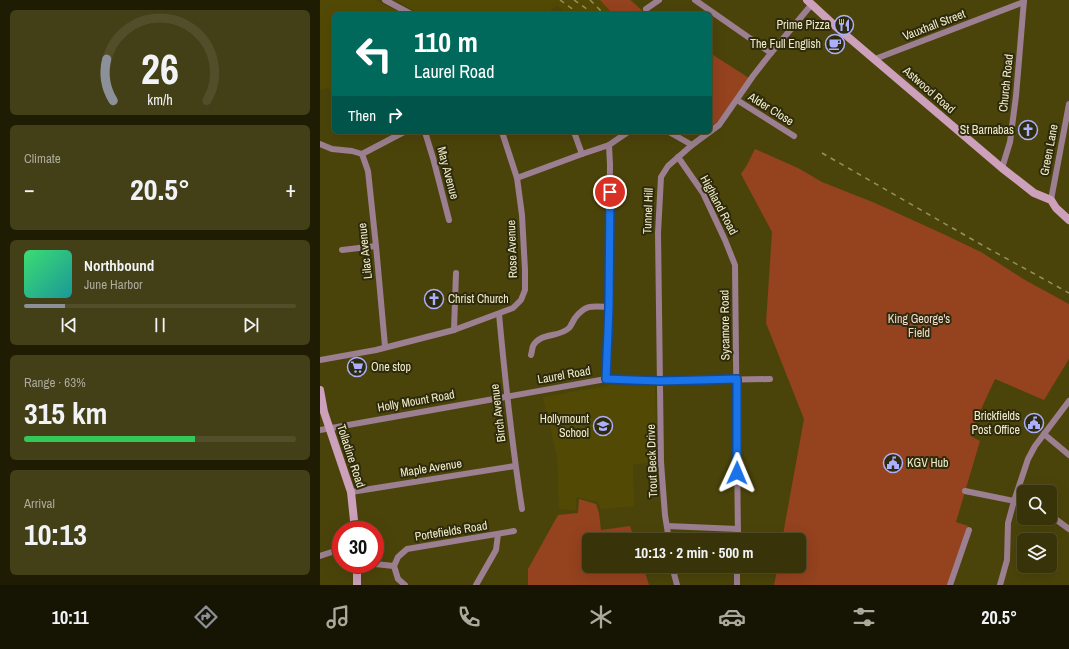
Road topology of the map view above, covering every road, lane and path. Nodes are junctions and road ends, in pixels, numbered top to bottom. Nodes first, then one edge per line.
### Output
1 (385, 0) edge
2 (659, 0) edge
3 (695, 0) edge
4 (1024, 1) edge
5 (810, 2) edge
6 (646, 9) dead end
7 (407, 12) edge
8 (771, 53) junction
9 (875, 59) junction
10 (737, 100) junction
11 (1069, 104) edge
12 (712, 131) edge
13 (400, 134) edge
14 (426, 134) edge
15 (503, 134) edge
16 (575, 134) edge
17 (625, 134) edge
18 (673, 134) edge
19 (708, 134) edge
20 (794, 136) dead end
21 (320, 144) edge
22 (609, 145) junction
23 (692, 145) junction
24 (362, 154) junction
25 (582, 154) junction
26 (678, 157) junction
27 (1002, 168) junction
28 (517, 178) junction
29 (1050, 200) junction
30 (449, 220) dead end
31 (1069, 220) edge
32 (376, 246) junction
33 (342, 250) dead end
34 (735, 265) joint
35 (456, 273) dead end
36 (609, 307) junction
37 (499, 314) junction
38 (454, 330) junction
39 (385, 346) junction
40 (531, 355) dead end
41 (320, 360) edge
42 (606, 379) junction
43 (737, 379) junction
44 (770, 379) dead end
45 (660, 381) junction
46 (320, 390) edge
47 (506, 397) junction
48 (1069, 401) edge
49 (329, 428) junction
50 (320, 430) edge
51 (1044, 434) junction
52 (1069, 455) edge
53 (515, 466) junction
54 (965, 491) dead end
55 (351, 492) junction
56 (1014, 501) junction
57 (1017, 502) edge
58 (522, 509) dead end
59 (1057, 520) edge
60 (354, 521) edge
61 (667, 526) junction
62 (738, 529) junction
63 (1069, 529) edge
64 (969, 530) dead end
65 (514, 531) dead end
66 (668, 533) edge
67 (738, 533) edge
68 (498, 534) junction
69 (332, 552) edge
70 (320, 556) edge
71 (384, 565) edge
72 (394, 566) junction
73 (357, 573) edge
74 (674, 573) edge
75 (737, 573) edge
76 (357, 585) edge
77 (405, 585) edge
78 (476, 585) edge
79 (677, 585) edge
80 (737, 585) edge
81 (950, 585) edge
82 (1000, 585) edge

1 - 7 street
2 - 6 street
3 - 8 street
4 - 9 street, Vauxhall Street
4 - 27 street, Church Road
5 - 8 street, Tunnel Hill
5 - 9 main road, Astwood Road
8 - 10 street, Tunnel Hill
9 - 27 main road, Astwood Road
10 - 12 street, Tunnel Hill
10 - 20 street, Alder Close
11 - 29 street, Green Lane
13 - 24 street
14 - 30 street, May Avenue
15 - 28 street, Rose Avenue
16 - 25 street
17 - 22 street
18 - 23 street
19 - 23 street, Tunnel Hill
21 - 24 street
22 - 25 street
22 - 36 street
23 - 26 street, Tunnel Hill
24 - 32 street, Lilac Avenue
25 - 28 street
26 - 34 street, Highland Road
26 - 45 street, Tunnel Hill
27 - 29 main road, Astwood Road
28 - 37 street, Rose Avenue
29 - 31 main road, Astwood Road
32 - 33 street
32 - 39 street, Lilac Avenue
34 - 43 street, Sycamore Road
35 - 38 street
36 - 40 street
36 - 42 street
37 - 38 street, Rose Avenue
37 - 47 street, Birch Avenue
38 - 39 street, Rose Avenue
39 - 41 street, Rose Avenue
42 - 45 street, Laurel Road
42 - 47 street, Laurel Road
43 - 44 street, Laurel Road
43 - 45 street, Laurel Road
43 - 62 street, Sycamore Road
45 - 61 street, Trout Beck Drive
46 - 49 main road, Tolladine Road
47 - 49 street, Holly Mount Road
47 - 53 street, Birch Avenue
48 - 51 street
49 - 50 street, Holly Mount Road
49 - 55 main road, Tolladine Road
51 - 52 street
51 - 56 street
53 - 55 street, Maple Avenue
53 - 58 street, Birch Avenue
54 - 56 street
55 - 60 main road, Tolladine Road
56 - 57 street
56 - 82 street
59 - 63 street
61 - 62 street
61 - 66 street, Trout Beck Drive
62 - 67 street, Sycamore Road
64 - 81 street
65 - 68 street, Portefields Road
68 - 72 street, Portefields Road
68 - 78 street, Portefields Road
69 - 70 street
71 - 72 street
72 - 77 street
73 - 76 main road
74 - 79 street
75 - 80 street

